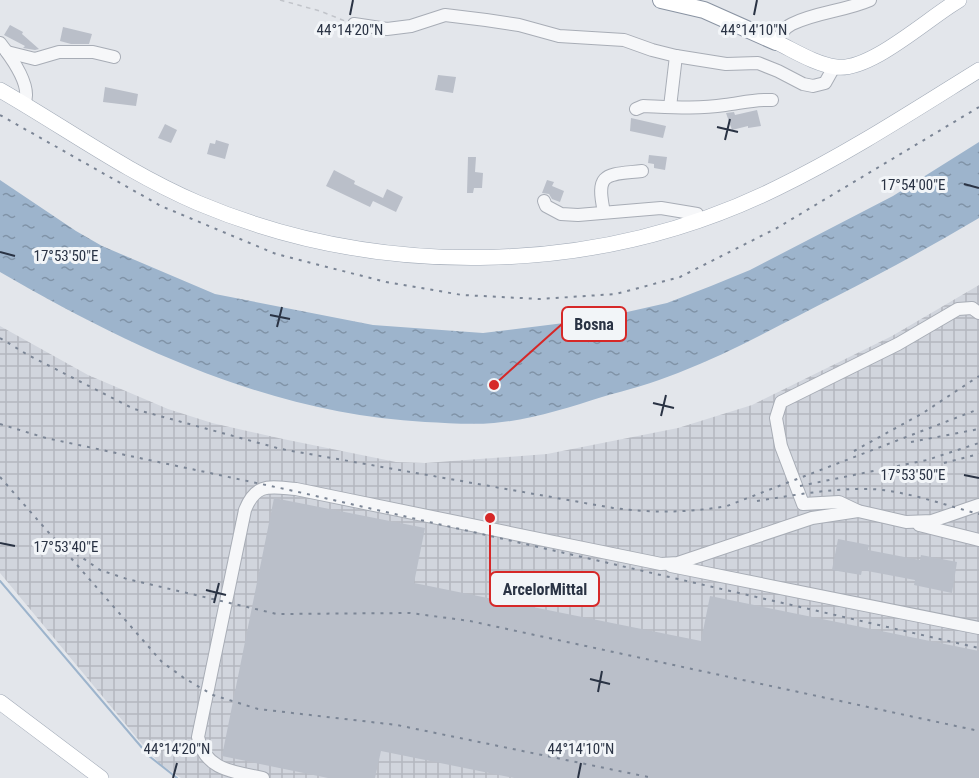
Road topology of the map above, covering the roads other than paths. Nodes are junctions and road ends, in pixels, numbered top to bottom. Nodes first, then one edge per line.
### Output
1 (661, 0) edge
2 (870, 0) edge
3 (959, 0) edge
4 (354, 24) road end
5 (776, 42) junction
6 (3, 48) edge
7 (676, 56) junction
8 (114, 57) dead end
9 (834, 67) junction
10 (979, 70) edge
11 (0, 90) edge
12 (772, 100) dead end
13 (24, 104) junction
14 (670, 107) junction
15 (636, 109) dead end
16 (642, 171) dead end
17 (544, 201) dead end
18 (604, 212) junction
19 (699, 220) junction
20 (979, 313) edge
21 (979, 505) edge
22 (858, 511) junction
23 (906, 522) junction
24 (979, 540) edge
25 (661, 564) junction
26 (979, 628) edge
27 (0, 702) edge
28 (100, 778) edge
29 (263, 778) edge

1 - 5 highway
2 - 5 street
3 - 9 main road
4 - 7 street
5 - 9 main road
6 - 8 street
6 - 13 street
7 - 9 street
7 - 14 street
10 - 19 main road
11 - 13 main road
12 - 14 street
13 - 19 main road
14 - 15 street
16 - 18 street
17 - 18 street
18 - 19 street
20 - 22 street
21 - 23 street
22 - 23 street
22 - 25 street
23 - 24 street
25 - 26 street
25 - 29 street
27 - 28 main road

